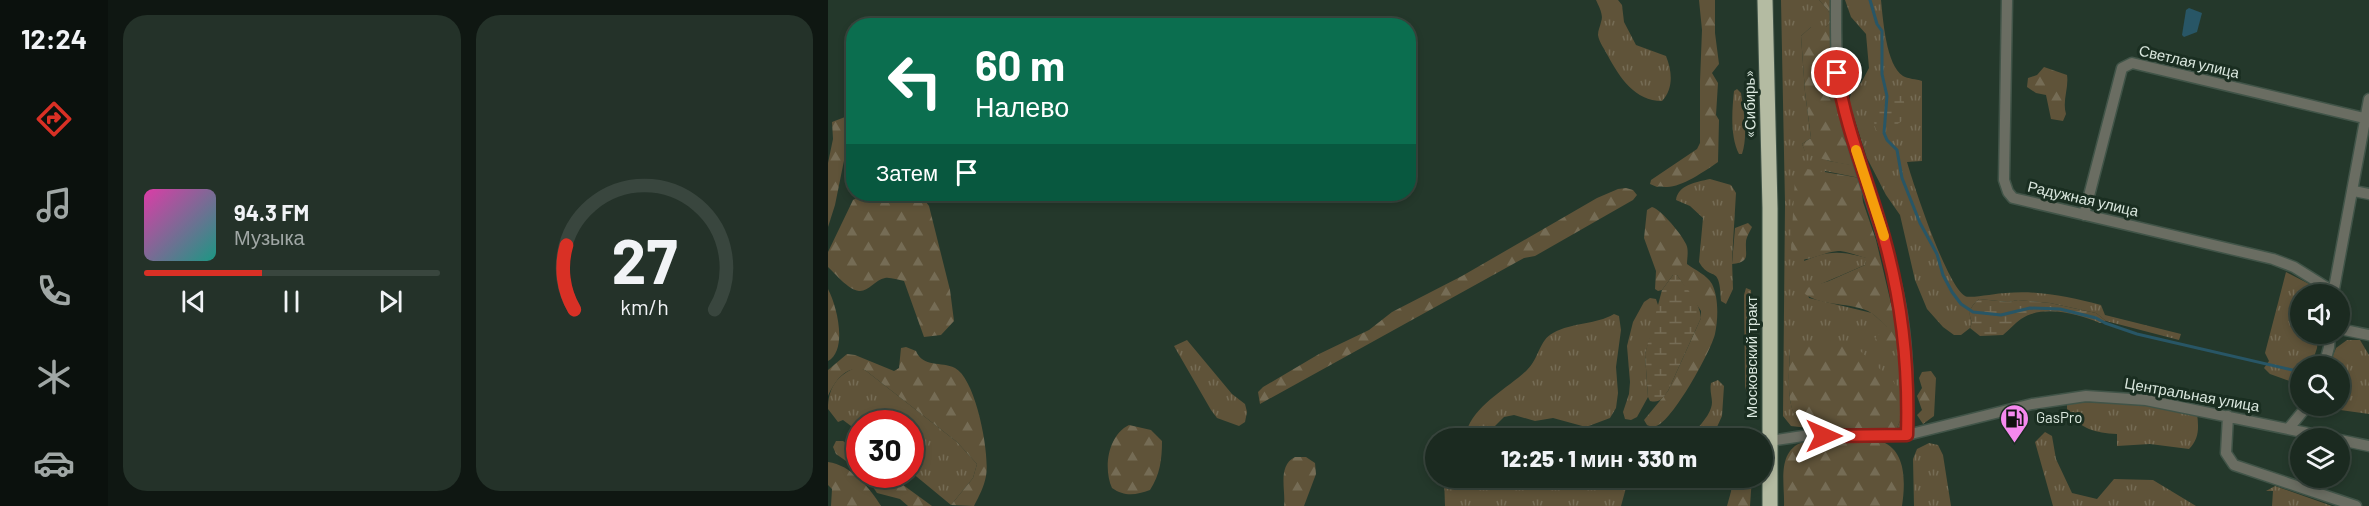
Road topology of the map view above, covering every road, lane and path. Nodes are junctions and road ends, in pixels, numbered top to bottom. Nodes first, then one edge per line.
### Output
1 (1765, 0) edge
2 (1836, 0) edge
3 (2007, 0) edge
4 (2369, 99) edge
5 (2364, 118) junction
6 (2354, 191) junction
7 (2369, 194) edge
8 (1770, 208) joint
9 (2084, 215) junction
10 (2320, 284) edge
11 (2335, 284) edge
12 (2350, 331) edge
13 (2369, 335) edge
14 (2228, 416) junction
15 (2299, 416) edge
16 (1770, 428) edge
17 (2289, 428) joint
18 (1907, 435) junction
19 (1773, 441) edge
20 (2350, 442) edge
21 (2369, 446) edge
22 (1770, 488) edge
23 (1770, 506) edge
24 (2356, 506) edge

1 - 8 highway, «Сибирь»
2 - 18 street
3 - 9 street, Радужная улица
4 - 5 street
5 - 6 street
5 - 9 street, Светлая улица
6 - 7 street
6 - 11 street
8 - 16 highway, Московский тракт
9 - 10 street, Радужная улица
12 - 13 street
14 - 17 street, Центральная улица
14 - 18 street, Центральная улица
14 - 24 street
15 - 17 street
18 - 19 street, Центральная улица
20 - 21 street
22 - 23 highway, Московский тракт

